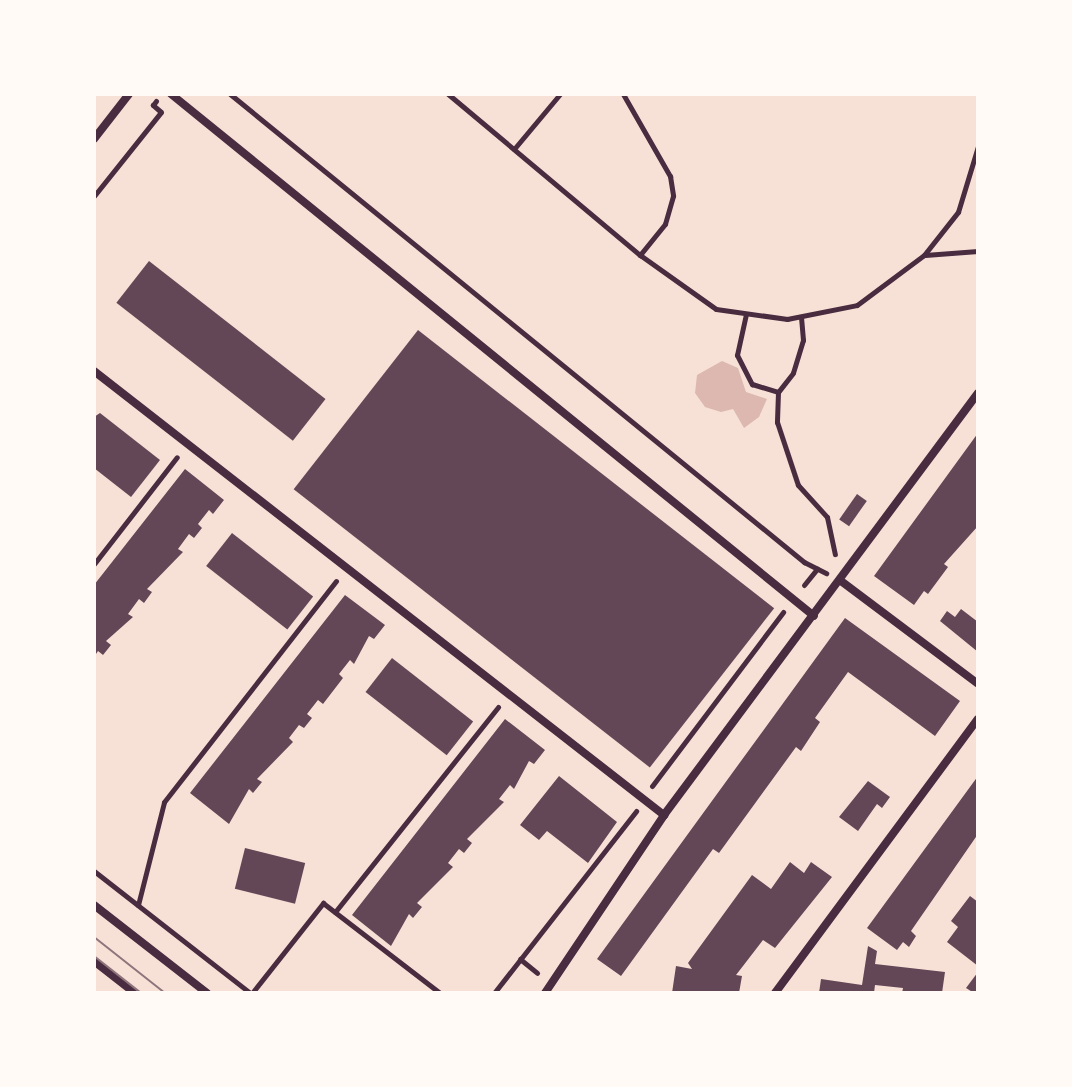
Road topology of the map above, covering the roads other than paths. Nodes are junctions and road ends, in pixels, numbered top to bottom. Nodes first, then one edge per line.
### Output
1 (129, 94) edge
2 (171, 94) edge
3 (94, 139) edge
4 (94, 371) edge
5 (978, 393) edge
6 (841, 581) junction
7 (814, 616) junction
8 (978, 684) edge
9 (978, 719) edge
10 (664, 815) junction
11 (94, 905) edge
12 (94, 961) edge
13 (135, 993) edge
14 (207, 993) edge
15 (545, 993) edge
16 (775, 993) edge

1 - 3 street
2 - 7 street
4 - 10 street
5 - 6 street
6 - 7 street
6 - 8 street
7 - 10 street
9 - 16 street
10 - 15 street
11 - 14 street
12 - 13 street

